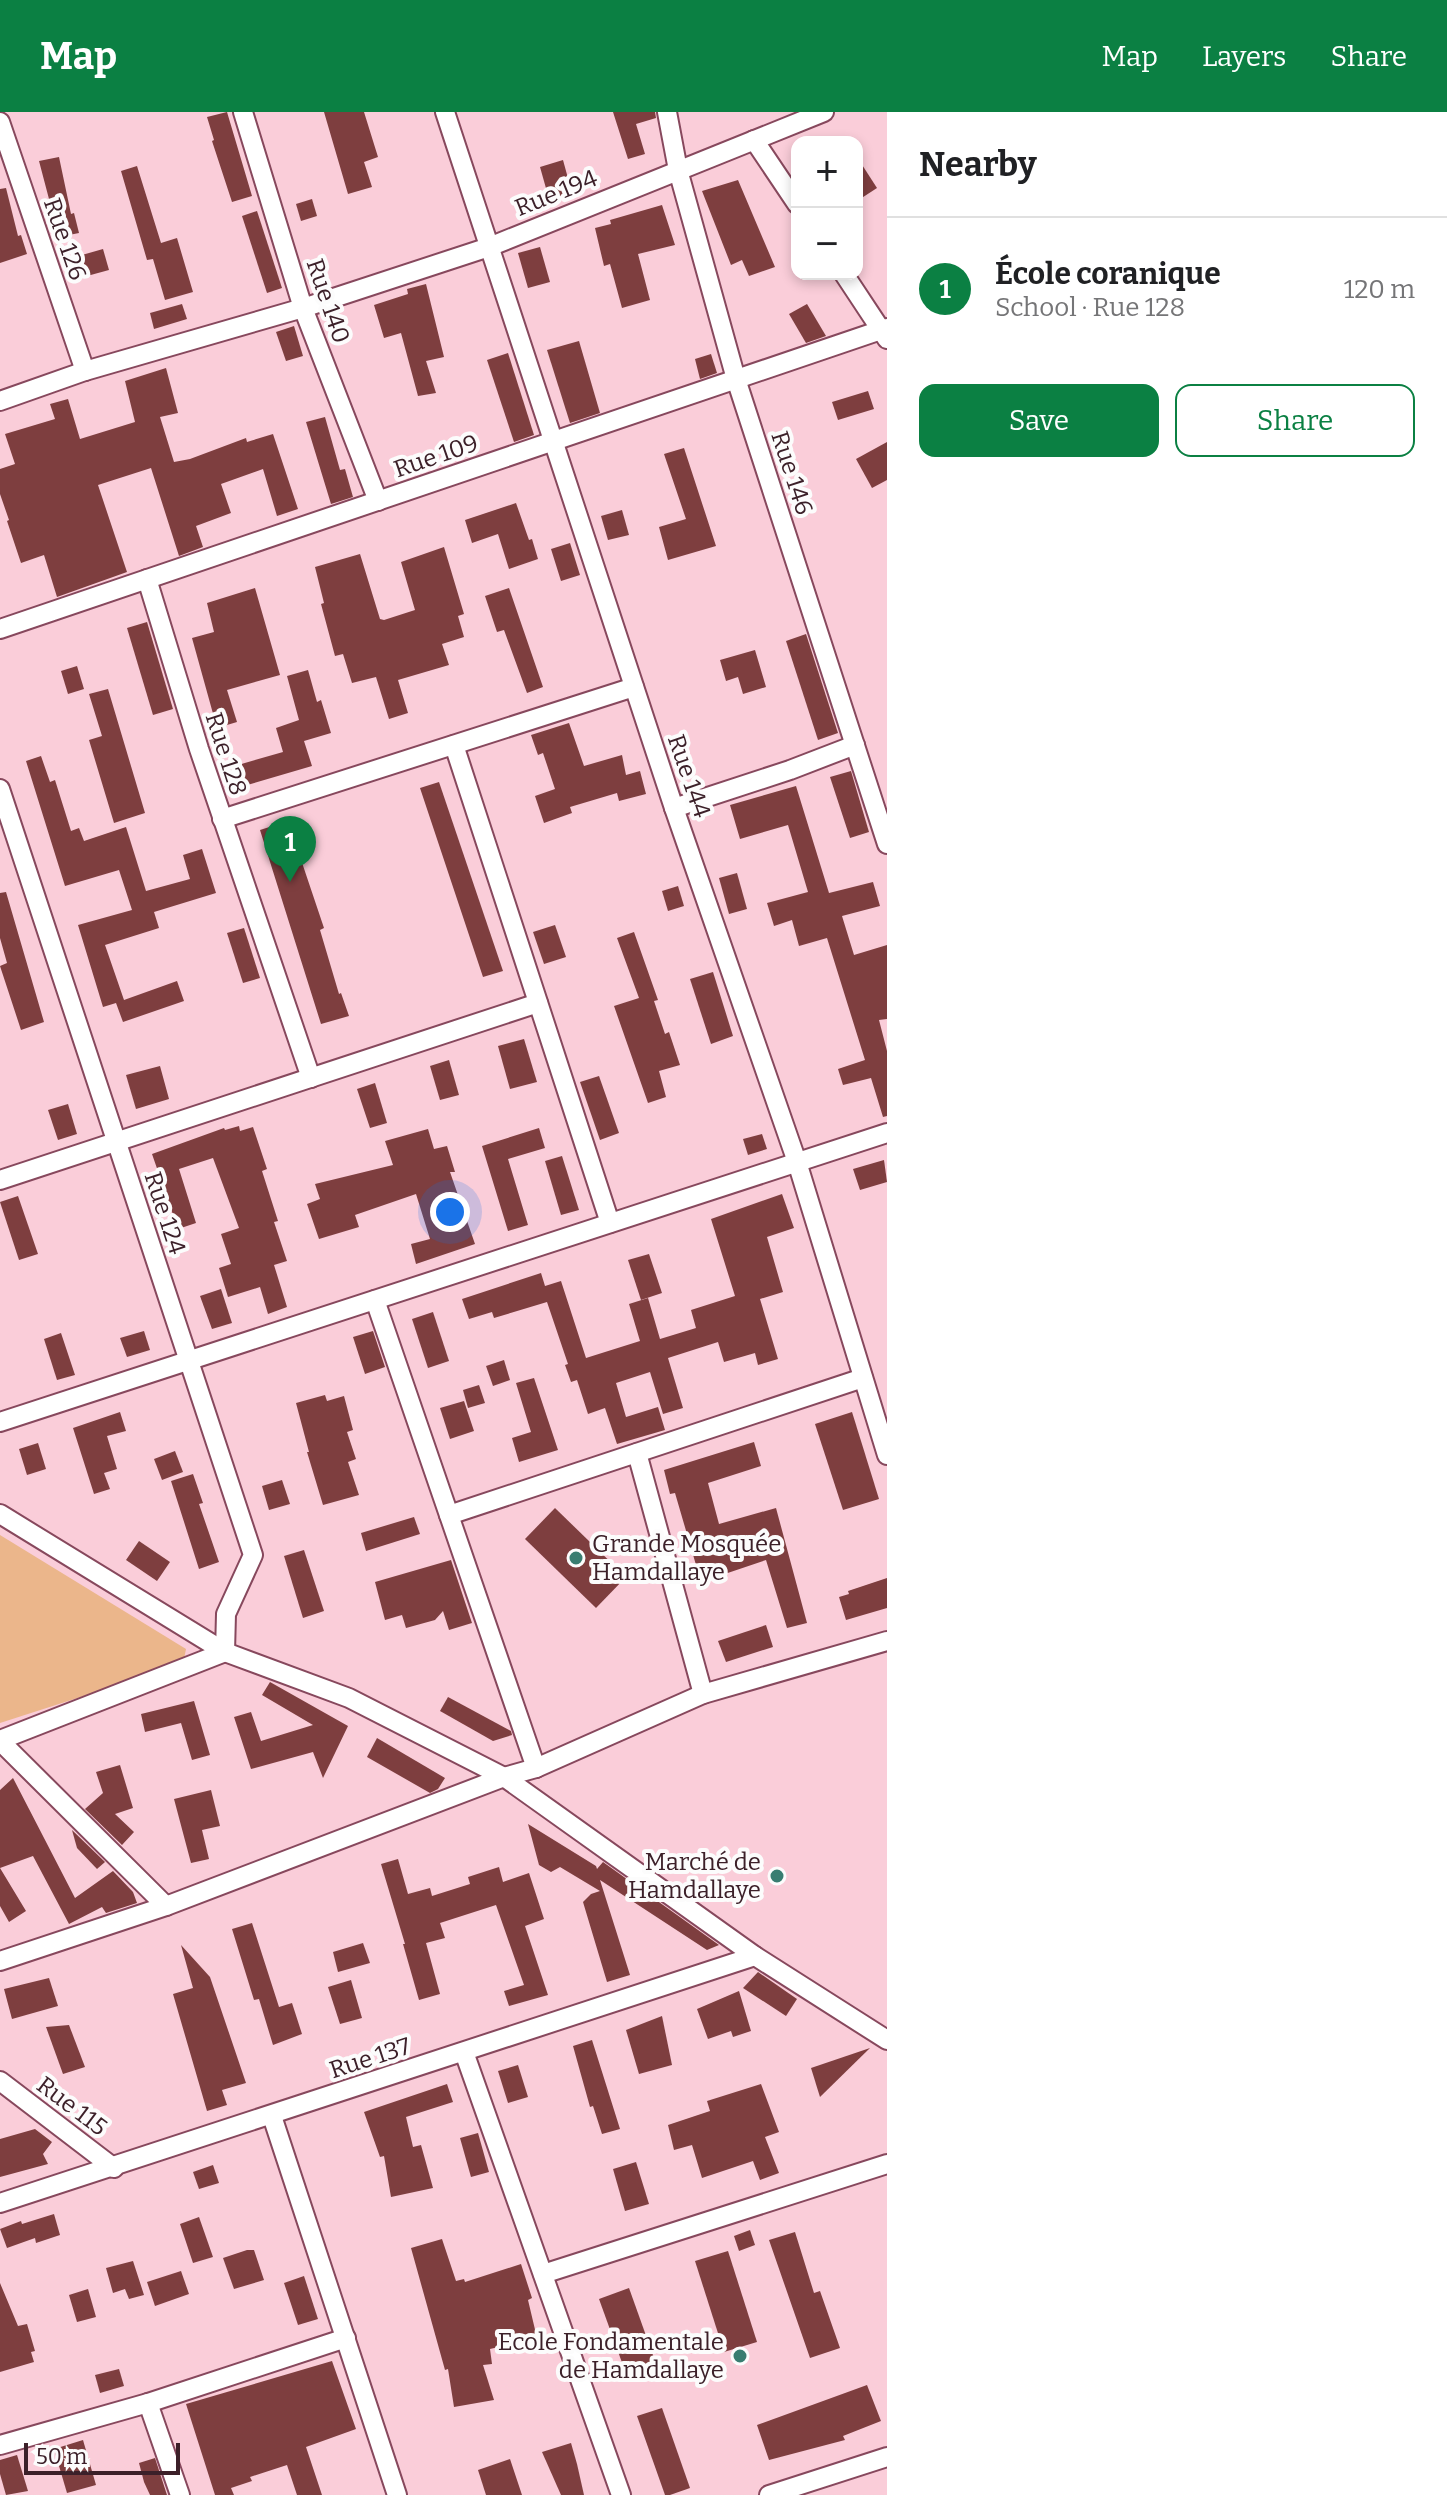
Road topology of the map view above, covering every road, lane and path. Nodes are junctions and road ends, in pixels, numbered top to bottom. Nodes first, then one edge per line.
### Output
1 (243, 112) edge
2 (445, 112) edge
3 (667, 112) edge
4 (824, 112) edge
5 (0, 122) edge
6 (754, 140) junction
7 (678, 170) junction
8 (791, 195) edge
9 (489, 247) junction
10 (848, 280) edge
11 (303, 308) junction
12 (885, 333) edge
13 (85, 371) junction
14 (736, 379) junction
15 (0, 401) edge
16 (552, 442) junction
17 (378, 501) junction
18 (147, 579) junction
19 (0, 629) edge
20 (634, 687) junction
21 (454, 745) junction
22 (855, 745) junction
23 (0, 789) edge
24 (674, 808) junction
25 (222, 819) junction
26 (887, 844) edge
27 (538, 1003) junction
28 (311, 1078) junction
29 (887, 1133) edge
30 (116, 1142) junction
31 (797, 1162) junction
32 (0, 1180) edge
33 (610, 1223) junction
34 (375, 1300) junction
35 (188, 1360) junction
36 (863, 1378) junction
37 (0, 1422) edge
38 (637, 1453) junction
39 (887, 1455) edge
40 (0, 1514) edge
41 (449, 1515) junction
42 (887, 1641) edge
43 (225, 1652) junction
44 (703, 1694) junction
45 (0, 1740) edge
46 (536, 1768) junction
47 (504, 1777) junction
48 (166, 1906) junction
49 (755, 1956) junction
50 (0, 1961) edge
51 (887, 2040) edge
52 (464, 2052) junction
53 (0, 2081) edge
54 (272, 2116) junction
55 (887, 2164) edge
56 (114, 2168) junction
57 (0, 2203) edge
58 (543, 2274) junction
59 (346, 2338) junction
60 (148, 2403) junction
61 (0, 2445) edge
62 (887, 2457) edge
63 (180, 2495) edge
64 (397, 2495) edge
65 (621, 2495) edge
66 (769, 2495) edge

1 - 11 street, Rue 140
2 - 9 street, Rue 144
3 - 7 street, Rue 146
4 - 6 street, Rue 194
5 - 13 street, Rue 126
6 - 7 street, Rue 194
6 - 8 street
7 - 9 street, Rue 194
7 - 14 street, Rue 146
9 - 11 street, Rue 194
9 - 16 street, Rue 144
10 - 12 street
11 - 13 street, Rue 194
11 - 17 street, Rue 140
12 - 14 street, Rue 109
13 - 15 street, Rue 194
14 - 16 street, Rue 109
14 - 22 street, Rue 146
16 - 17 street, Rue 109
16 - 20 street, Rue 144
17 - 18 street, Rue 109
18 - 19 street, Rue 109
18 - 25 street, Rue 128
20 - 21 street
20 - 24 street, Rue 144
21 - 25 street
21 - 27 street
22 - 24 street
22 - 26 street, Rue 146
23 - 30 street, Rue 124
24 - 31 street, Rue 144
25 - 28 street, Rue 128
27 - 28 street
27 - 33 street
28 - 30 street
29 - 31 street
30 - 32 street
30 - 35 street, Rue 124
31 - 33 street
31 - 36 street, Rue 144
33 - 34 street
34 - 35 street
34 - 41 street
35 - 37 street
35 - 43 street, Rue 124
36 - 38 street
36 - 39 street, Rue 144
38 - 41 street
38 - 44 street
40 - 43 street
41 - 46 street
42 - 44 street
43 - 45 street
43 - 47 street
44 - 46 street
45 - 48 street
46 - 47 street
47 - 48 street
47 - 49 street
48 - 50 street
49 - 51 street
49 - 52 street, Rue 137
52 - 54 street, Rue 137
52 - 58 street
53 - 56 street, Rue 115
54 - 56 street, Rue 137
54 - 59 street
55 - 58 street
56 - 57 street, Rue 137
58 - 65 street
59 - 60 street
59 - 64 street
60 - 61 street
60 - 63 street
62 - 66 street

